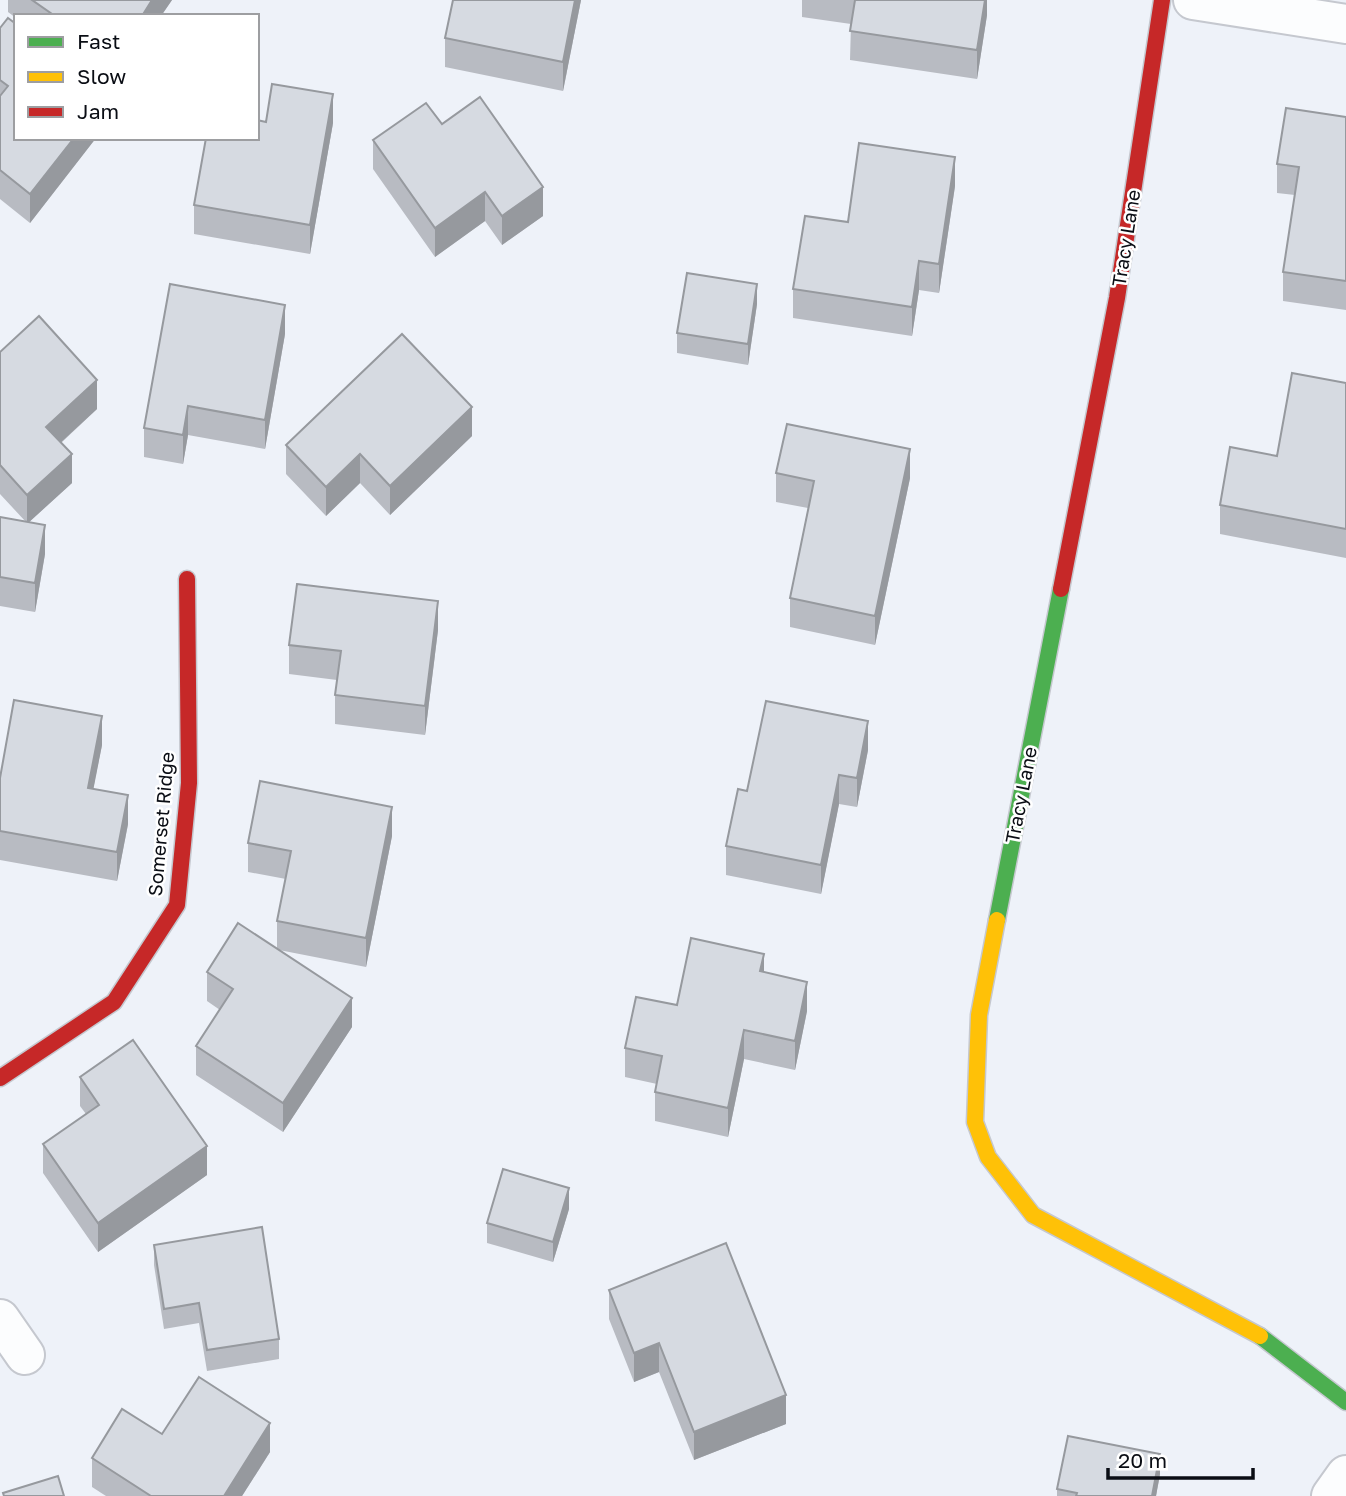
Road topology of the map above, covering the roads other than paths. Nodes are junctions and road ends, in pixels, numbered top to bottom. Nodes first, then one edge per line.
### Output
1 (1162, 0) edge
2 (1193, 0) edge
3 (1346, 23) edge
4 (187, 579) dead end
5 (0, 1078) edge
6 (0, 1319) edge
7 (25, 1355) dead end
8 (1346, 1402) edge
9 (1346, 1475) edge
10 (1331, 1496) edge

1 - 8 street, Tracy Lane
2 - 3 street
4 - 5 street, Somerset Ridge
6 - 7 street
9 - 10 street

